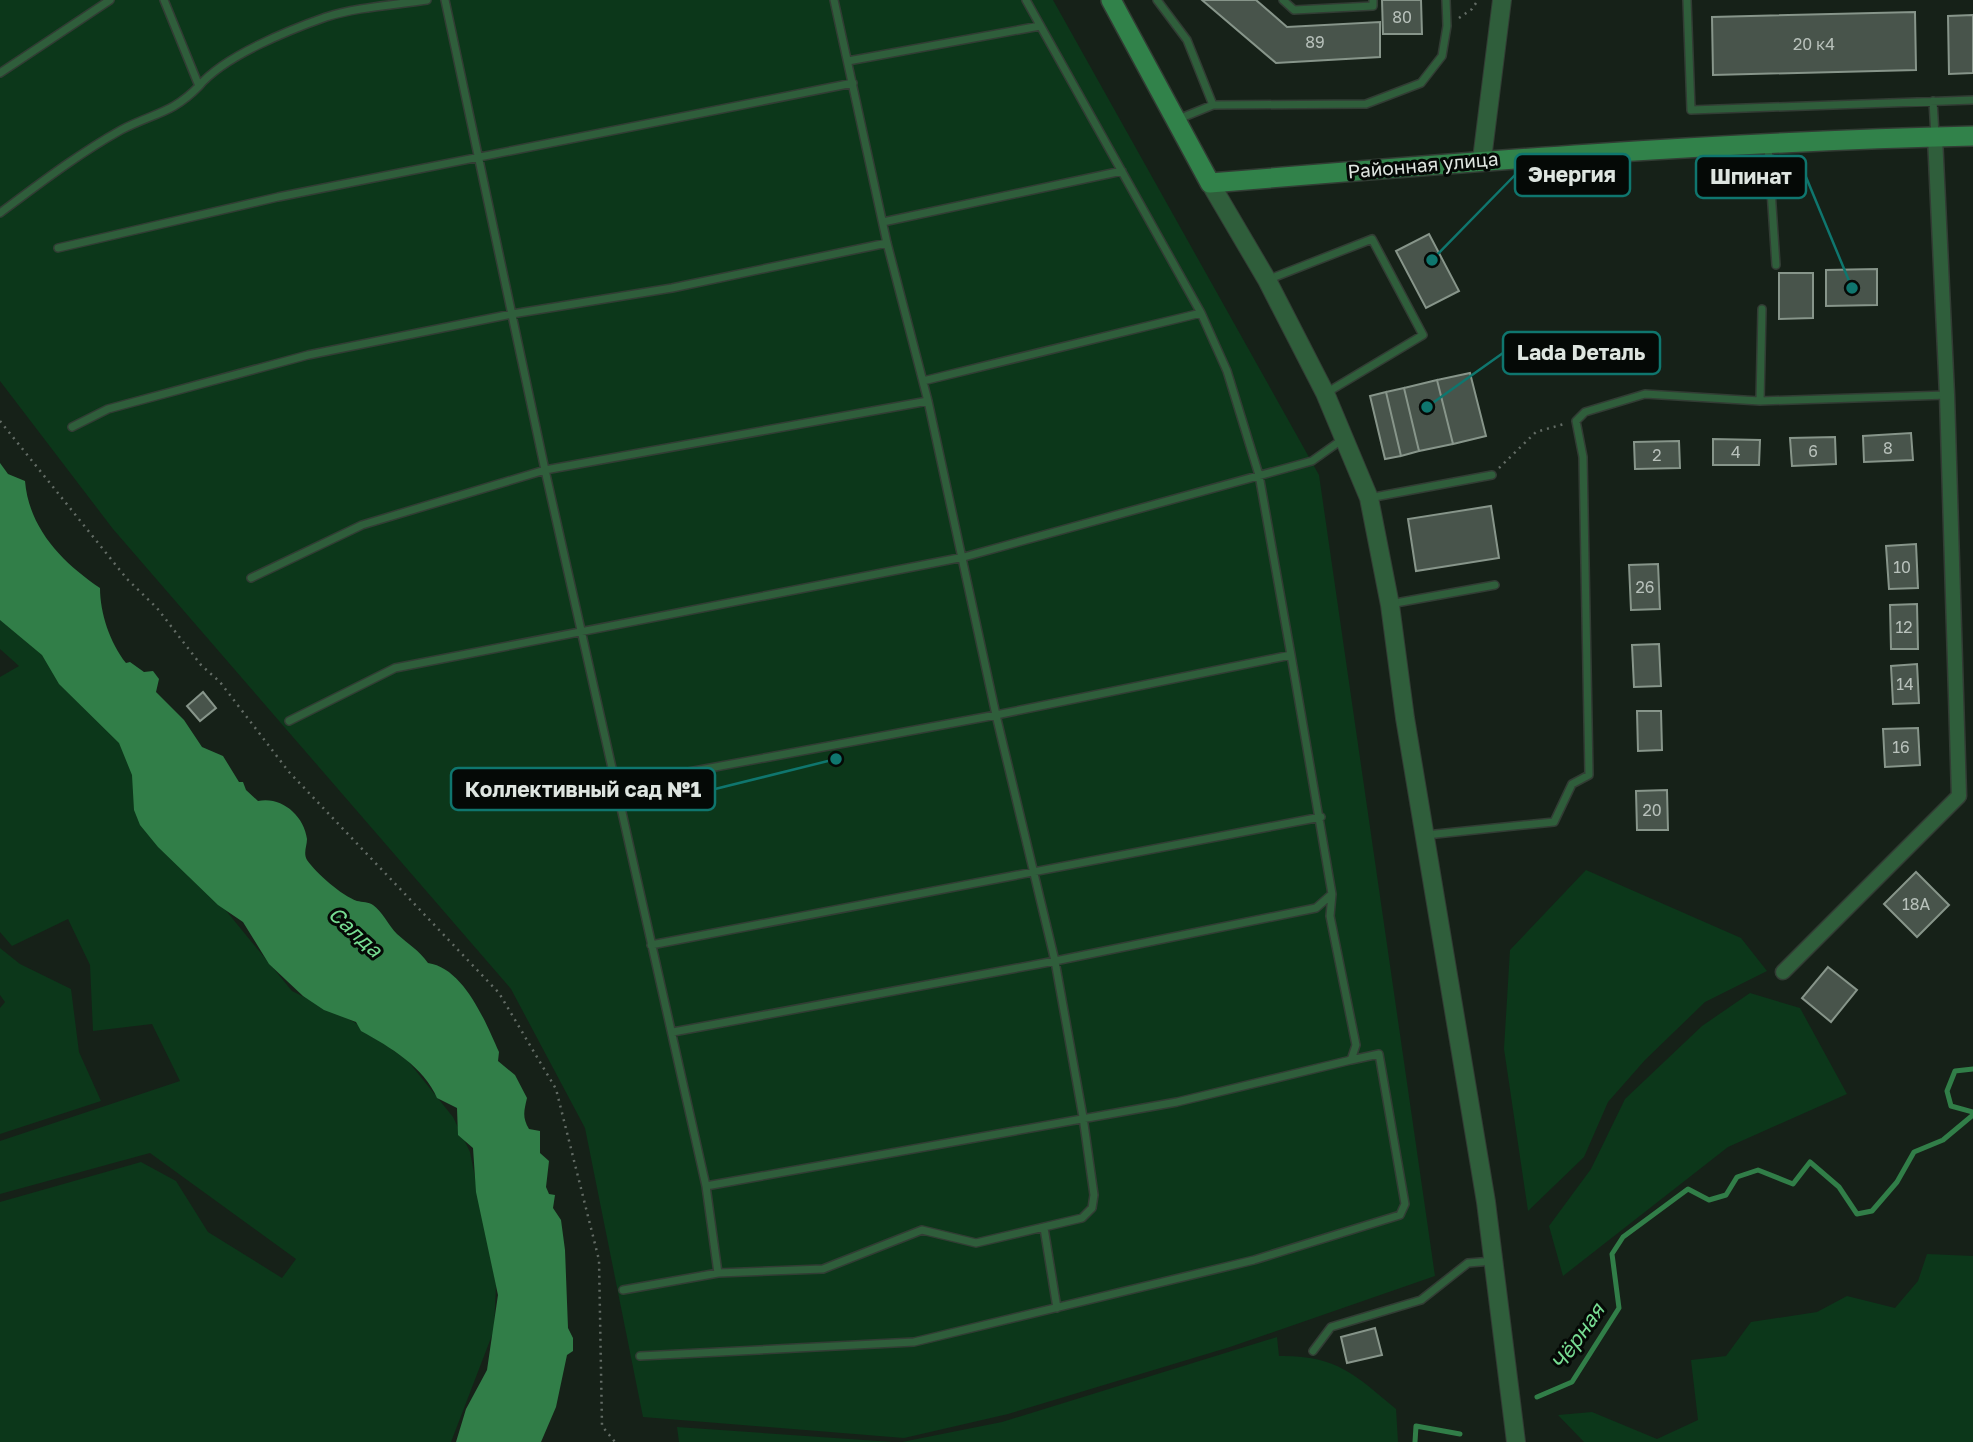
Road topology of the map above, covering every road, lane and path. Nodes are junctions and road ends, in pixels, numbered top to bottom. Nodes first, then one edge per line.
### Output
1 (110, 0) edge
2 (163, 0) edge
3 (427, 0) edge
4 (445, 0) edge
5 (834, 0) edge
6 (1026, 0) edge
7 (1111, 0) edge
8 (1157, 0) edge
9 (1283, 0) edge
10 (1373, 0) edge
11 (1446, 0) edge
12 (1478, 0) edge
13 (1502, 0) edge
14 (1687, 0) edge
15 (1040, 26) junction
16 (1447, 26) junction
17 (848, 61) junction
18 (0, 73) edge
19 (853, 83) junction
20 (200, 86) junction
21 (1973, 100) edge
22 (1933, 101) junction
23 (1213, 105) junction
24 (1177, 120) junction
25 (1973, 136) edge
26 (1935, 137) junction
27 (1767, 142) junction
28 (478, 157) junction
29 (1482, 159) junction
30 (1122, 171) junction
31 (1210, 183) junction
32 (0, 213) edge
33 (883, 222) junction
34 (887, 243) junction
35 (58, 248) dead end
36 (1776, 265) dead end
37 (1267, 280) junction
38 (1762, 309) dead end
39 (1201, 313) junction
40 (512, 314) junction
41 (923, 381) junction
42 (1325, 393) junction
43 (1947, 395) junction
44 (928, 401) junction
45 (1760, 401) junction
46 (0, 421) edge
47 (1576, 421) junction
48 (72, 426) dead end
49 (1343, 439) junction
50 (545, 470) junction
51 (1259, 475) junction
52 (1492, 475) joint
53 (1369, 498) junction
54 (964, 557) junction
55 (251, 578) dead end
56 (1495, 585) dead end
57 (1390, 605) junction
58 (584, 630) junction
59 (1292, 654) junction
60 (996, 715) junction
61 (289, 721) dead end
62 (618, 785) junction
63 (1321, 817) junction
64 (1425, 835) junction
65 (1032, 874) junction
66 (1332, 894) junction
67 (651, 945) junction
68 (1055, 961) junction
69 (1783, 972) dead end
70 (673, 1032) junction
71 (1351, 1060) junction
72 (1083, 1117) junction
73 (706, 1186) junction
74 (1044, 1228) junction
75 (1494, 1261) junction
76 (718, 1273) junction
77 (624, 1290) dead end
78 (1056, 1308) junction
79 (1313, 1351) dead end
80 (640, 1356) dead end
81 (615, 1442) edge
82 (1516, 1442) edge

1 - 18 lane
2 - 20 lane
3 - 20 lane
4 - 28 lane
5 - 17 lane
6 - 15 lane
7 - 24 main road
8 - 23 lane
9 - 10 lane
11 - 16 lane
12 - 16 path
13 - 29 street
14 - 22 lane
15 - 17 lane
15 - 30 lane
16 - 23 lane
17 - 19 lane
19 - 28 lane
19 - 33 lane
20 - 32 lane
21 - 22 lane
22 - 26 lane
23 - 24 lane
24 - 31 main road
25 - 26 main road, Районная улица
26 - 27 main road, Районная улица
26 - 43 street
27 - 29 main road, Районная улица
27 - 36 lane
28 - 35 lane
28 - 40 lane
29 - 31 main road, Районная улица
30 - 33 lane
30 - 39 lane
31 - 37 street
33 - 34 lane
34 - 40 lane
34 - 41 lane
37 - 42 street
37 - 42 lane
38 - 45 lane
39 - 41 lane
39 - 51 lane
40 - 48 lane
40 - 50 lane
41 - 44 lane
42 - 49 street
43 - 45 lane
43 - 69 street
44 - 50 lane
44 - 54 lane
45 - 47 lane
46 - 81 path
47 - 52 path
47 - 64 lane
49 - 51 lane
49 - 53 street
50 - 55 lane
50 - 58 lane
51 - 54 lane
51 - 59 lane
52 - 53 lane
53 - 57 street
54 - 58 lane
54 - 60 lane
56 - 57 lane
57 - 64 street
58 - 61 lane
58 - 62 lane
59 - 60 lane
59 - 63 lane
60 - 62 lane
60 - 65 lane
62 - 67 lane
63 - 65 lane
63 - 66 lane
64 - 75 street
65 - 67 lane
65 - 68 lane
66 - 68 lane
66 - 71 lane
67 - 70 lane
68 - 70 lane
68 - 72 lane
70 - 73 lane
71 - 72 lane
71 - 78 lane
72 - 73 lane
72 - 74 lane
73 - 76 lane
74 - 76 lane
74 - 78 lane
75 - 79 lane
75 - 82 street
76 - 77 lane
78 - 80 lane

